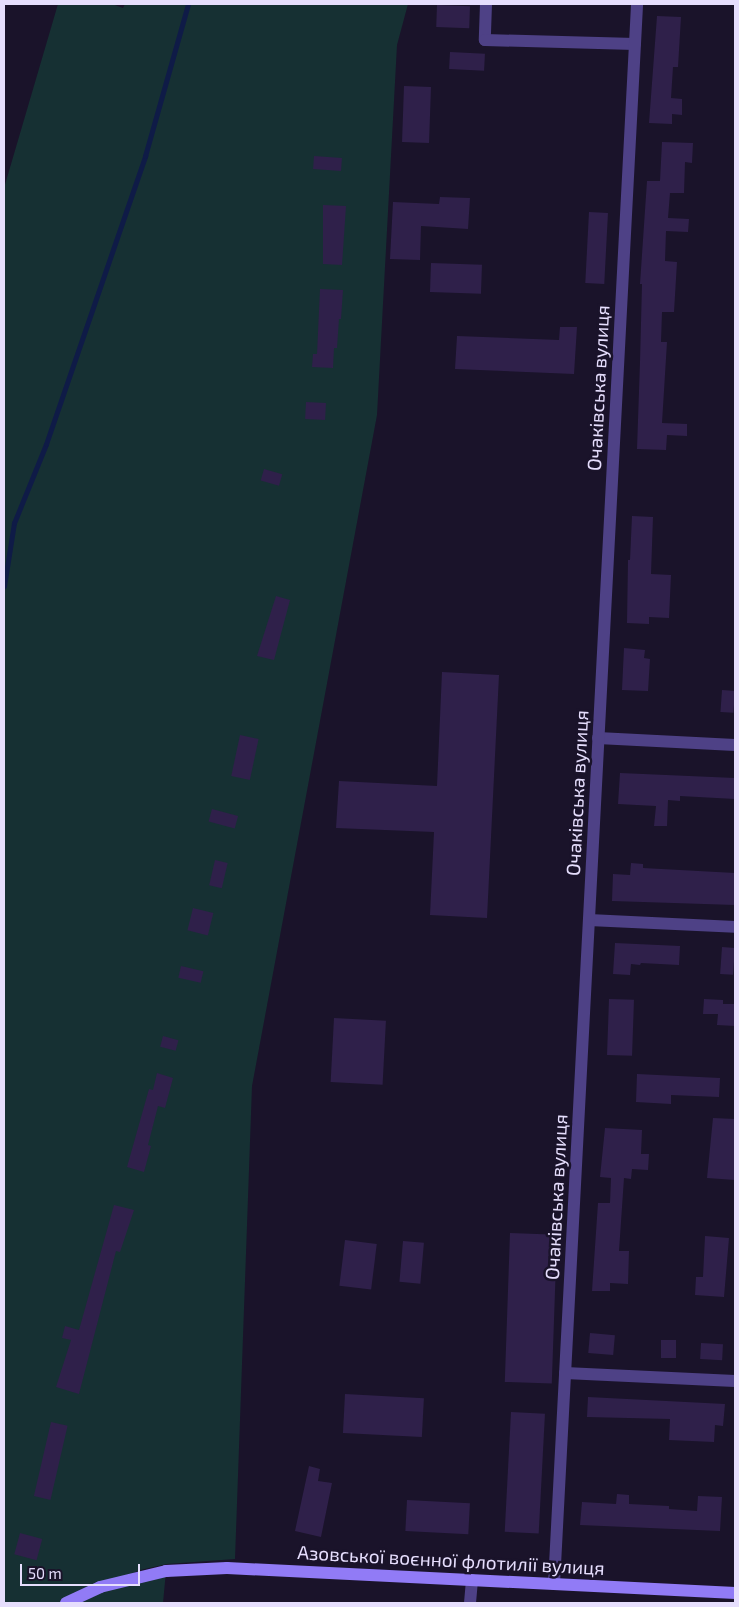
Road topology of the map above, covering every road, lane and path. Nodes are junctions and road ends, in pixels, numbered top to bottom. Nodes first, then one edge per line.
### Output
1 (486, 4) edge
2 (637, 4) edge
3 (635, 44) junction
4 (598, 738) junction
5 (735, 745) edge
6 (589, 920) junction
7 (735, 927) edge
8 (565, 1373) junction
9 (735, 1381) edge
10 (554, 1584) junction
11 (472, 1585) junction
12 (735, 1593) edge
13 (66, 1603) edge
14 (470, 1603) edge

1 - 3 street
2 - 3 street, Очаківська вулиця
3 - 4 street, Очаківська вулиця
4 - 5 street
4 - 6 street, Очаківська вулиця
6 - 7 street
6 - 8 street, Очаківська вулиця
8 - 9 street
8 - 10 street, Очаківська вулиця
10 - 11 street, Азовської воєнної флотилії вулиця
10 - 12 street, Азовської воєнної флотилії вулиця
11 - 13 street, Азовської воєнної флотилії вулиця
11 - 14 street

